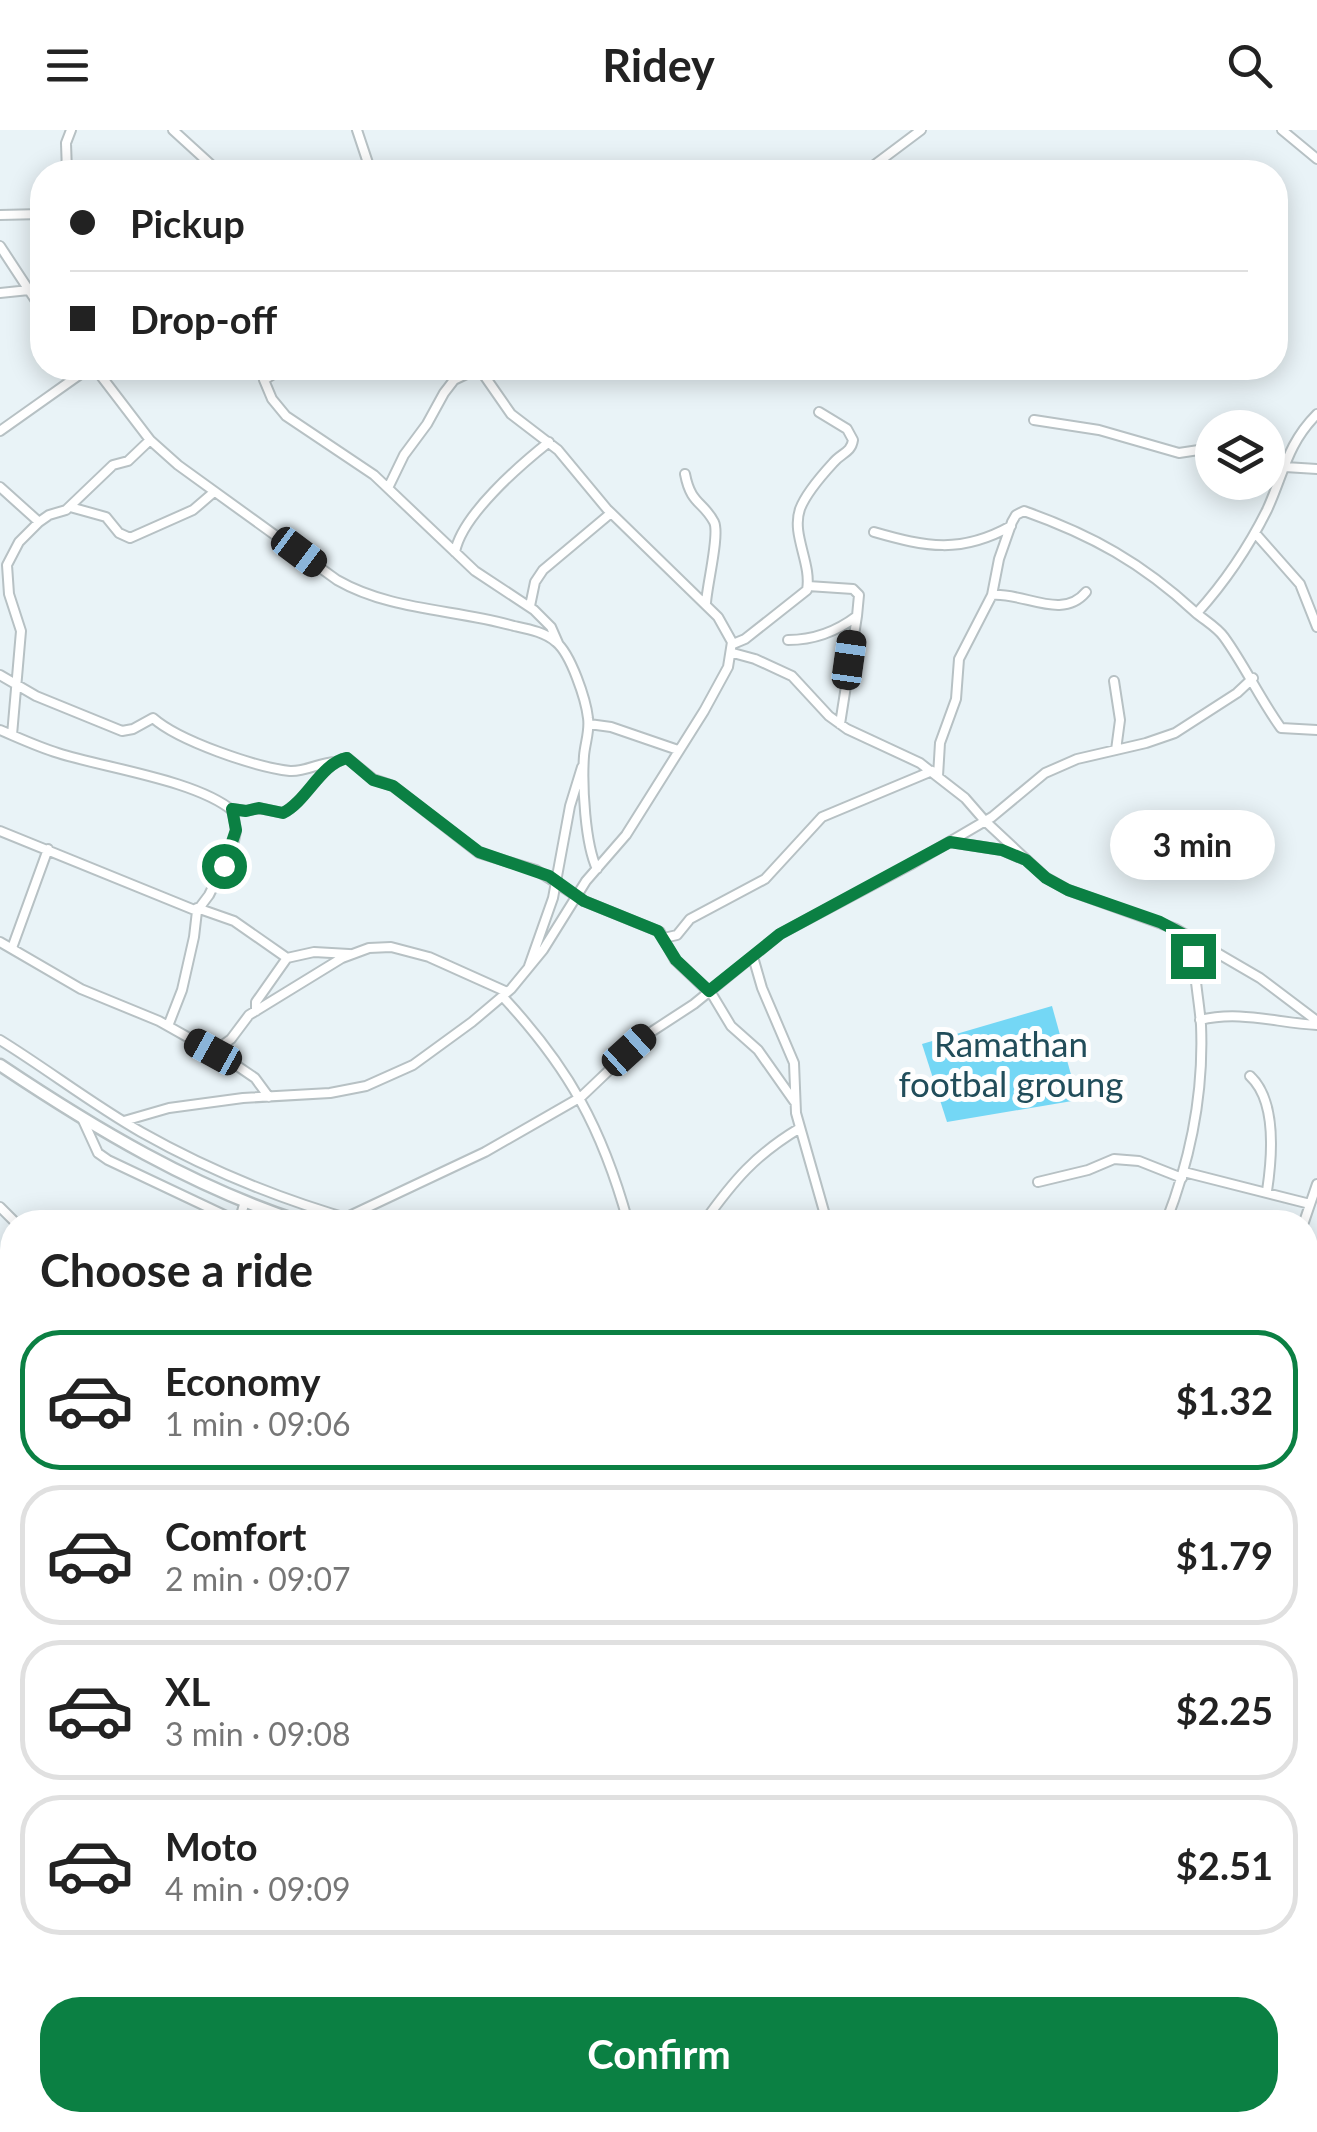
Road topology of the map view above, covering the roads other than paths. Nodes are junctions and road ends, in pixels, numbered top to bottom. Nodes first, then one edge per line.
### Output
1 (70, 130) edge
2 (173, 130) edge
3 (357, 130) edge
4 (922, 130) edge
5 (1282, 130) edge
6 (67, 160) edge
7 (206, 160) edge
8 (367, 160) edge
9 (881, 160) edge
10 (1317, 160) edge
11 (30, 215) edge
12 (0, 216) edge
13 (0, 246) edge
14 (29, 290) joint
15 (0, 293) edge
16 (74, 380) edge
17 (102, 380) edge
18 (264, 380) edge
19 (459, 380) edge
20 (487, 380) edge
21 (820, 412) dead end
22 (1317, 414) edge
23 (1034, 420) dead end
24 (0, 431) edge
25 (150, 440) junction
26 (549, 442) junction
27 (1195, 451) edge
28 (1285, 466) joint
29 (1317, 469) edge
30 (684, 474) dead end
31 (0, 487) edge
32 (388, 488) junction
33 (214, 492) junction
34 (1270, 500) edge
35 (70, 507) junction
36 (612, 513) junction
37 (39, 522) junction
38 (1011, 526) junction
39 (874, 532) dead end
40 (1254, 534) junction
41 (455, 552) junction
42 (808, 586) junction
43 (1086, 592) dead end
44 (992, 594) junction
45 (706, 603) junction
46 (530, 606) junction
47 (1196, 613) junction
48 (857, 616) junction
49 (1317, 627) edge
50 (788, 640) dead end
51 (558, 644) junction
52 (733, 649) junction
53 (0, 675) edge
54 (1253, 678) junction
55 (1114, 681) dead end
56 (15, 685) junction
57 (589, 724) junction
58 (840, 724) junction
59 (0, 730) edge
60 (1317, 730) edge
61 (12, 735) junction
62 (678, 750) junction
63 (1116, 750) junction
64 (336, 762) junction
65 (584, 763) junction
66 (935, 773) junction
67 (232, 809) junction
68 (985, 821) junction
69 (0, 831) edge
70 (950, 842) junction
71 (48, 849) junction
72 (1026, 860) junction
73 (596, 869) junction
74 (556, 880) junction
75 (576, 896) junction
76 (197, 909) junction
77 (664, 938) junction
78 (1194, 940) junction
79 (0, 942) edge
80 (12, 948) junction
81 (350, 954) junction
82 (754, 957) junction
83 (287, 958) junction
84 (529, 966) junction
85 (709, 991) junction
86 (505, 995) junction
87 (256, 1010) junction
88 (1200, 1020) junction
89 (1317, 1023) edge
90 (168, 1026) junction
91 (0, 1040) edge
92 (213, 1052) junction
93 (0, 1065) edge
94 (1250, 1076) dead end
95 (269, 1096) junction
96 (581, 1097) junction
97 (794, 1102) junction
98 (81, 1117) junction
99 (124, 1122) junction
100 (800, 1128) junction
101 (1183, 1175) junction
102 (1038, 1182) dead end
103 (1317, 1184) edge
104 (1268, 1191) junction
105 (245, 1202) junction
106 (1310, 1204) junction
107 (214, 1210) edge
108 (243, 1210) edge
109 (267, 1210) edge
110 (323, 1210) edge
111 (363, 1210) edge
112 (624, 1210) edge
113 (713, 1210) edge
114 (825, 1210) edge
115 (1170, 1210) edge
116 (1308, 1210) edge

1 - 6 street
2 - 7 street
3 - 8 street
4 - 9 street
5 - 10 street
11 - 12 street
13 - 14 street
14 - 15 street
16 - 24 street
17 - 25 street
18 - 32 street
19 - 32 street
20 - 26 street
21 - 42 street
22 - 28 street
23 - 27 street
25 - 33 street
25 - 35 street
26 - 36 street
26 - 41 street
28 - 29 street
30 - 45 street
31 - 37 street
32 - 41 street
33 - 35 street
33 - 51 street
34 - 40 street
35 - 37 street
36 - 45 street
36 - 46 street
37 - 56 street
38 - 39 street
38 - 44 street
38 - 47 street
40 - 47 street
40 - 49 street
41 - 46 street
42 - 48 street
42 - 52 street
43 - 44 street
44 - 66 street
45 - 52 street
46 - 51 street
47 - 54 street
48 - 50 street
48 - 58 street
51 - 57 street
52 - 58 street
52 - 62 street
53 - 56 street
54 - 60 street
54 - 63 street
55 - 63 street
56 - 61 street
56 - 64 street
57 - 62 street
57 - 65 street
58 - 66 street
59 - 61 street
61 - 67 street
62 - 73 street
63 - 68 street
64 - 67 street
64 - 74 street
65 - 73 street
65 - 74 street
66 - 68 street
66 - 77 street
67 - 76 street
68 - 70 street
68 - 72 street
69 - 71 street
70 - 72 street
70 - 82 street
71 - 76 street
71 - 80 street
72 - 78 street
73 - 75 street
74 - 75 street
74 - 84 street
75 - 77 street
75 - 84 street
76 - 83 street
76 - 90 street
77 - 85 street
78 - 88 street
78 - 89 street
79 - 80 street
80 - 90 street
81 - 83 street
81 - 86 street
81 - 87 street
82 - 85 street
82 - 97 street
83 - 87 street
84 - 86 street
85 - 96 street
85 - 97 street
86 - 95 street
86 - 96 street
87 - 92 street
88 - 89 street
88 - 101 street
90 - 92 street
91 - 99 street
92 - 95 street
93 - 98 main road
94 - 104 street
95 - 99 street
96 - 111 street
96 - 112 street
97 - 100 street
98 - 105 main road
98 - 107 street
99 - 110 street
100 - 113 street
100 - 114 street
101 - 102 street
101 - 104 street
101 - 115 street
103 - 106 street
104 - 106 street
105 - 108 street
105 - 109 main road
106 - 116 street

